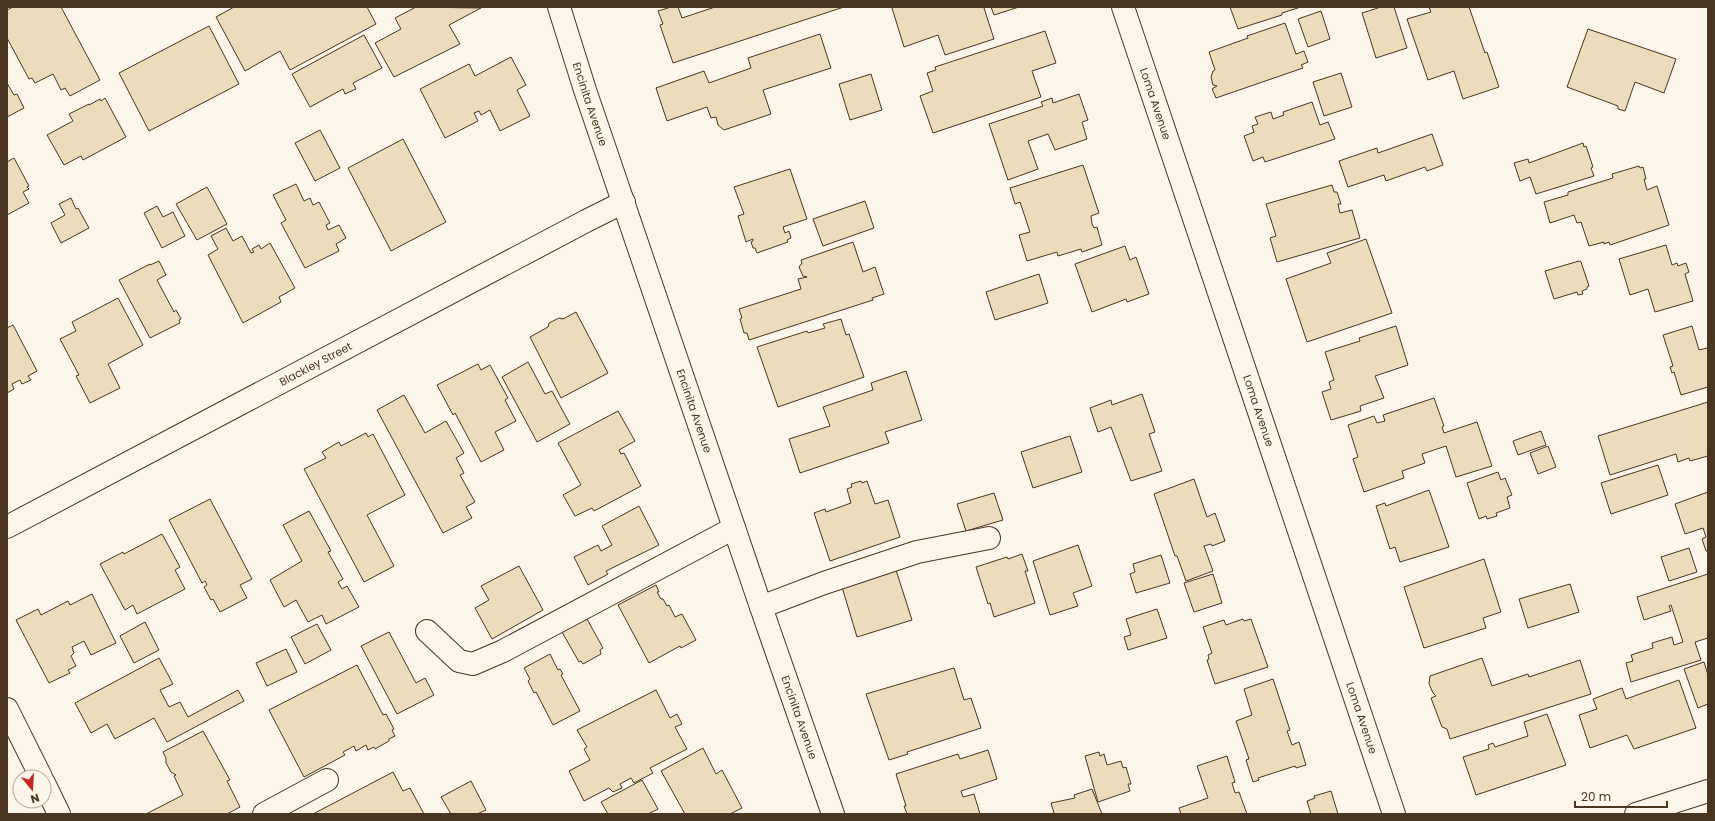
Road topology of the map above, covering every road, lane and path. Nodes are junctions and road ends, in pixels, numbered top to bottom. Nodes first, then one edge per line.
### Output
1 (559, 7) edge
2 (1123, 7) edge
3 (624, 202) junction
4 (7, 527) edge
5 (734, 528) junction
6 (989, 538) dead end
7 (761, 607) junction
8 (427, 632) dead end
9 (7, 709) edge
10 (37, 769) edge
11 (327, 780) dead end
12 (1708, 791) edge
13 (52, 800) edge
14 (59, 814) edge
15 (264, 814) edge
16 (833, 814) edge
17 (1394, 814) edge
18 (1636, 814) edge

1 - 3 street, Encinita Avenue
2 - 17 street, Loma Avenue
3 - 4 street, Blackley Street
3 - 5 street, Encinita Avenue
5 - 7 street, Encinita Avenue
5 - 8 street
6 - 7 street
7 - 16 street, Encinita Avenue
9 - 10 street
11 - 15 street
12 - 18 street
13 - 14 street

